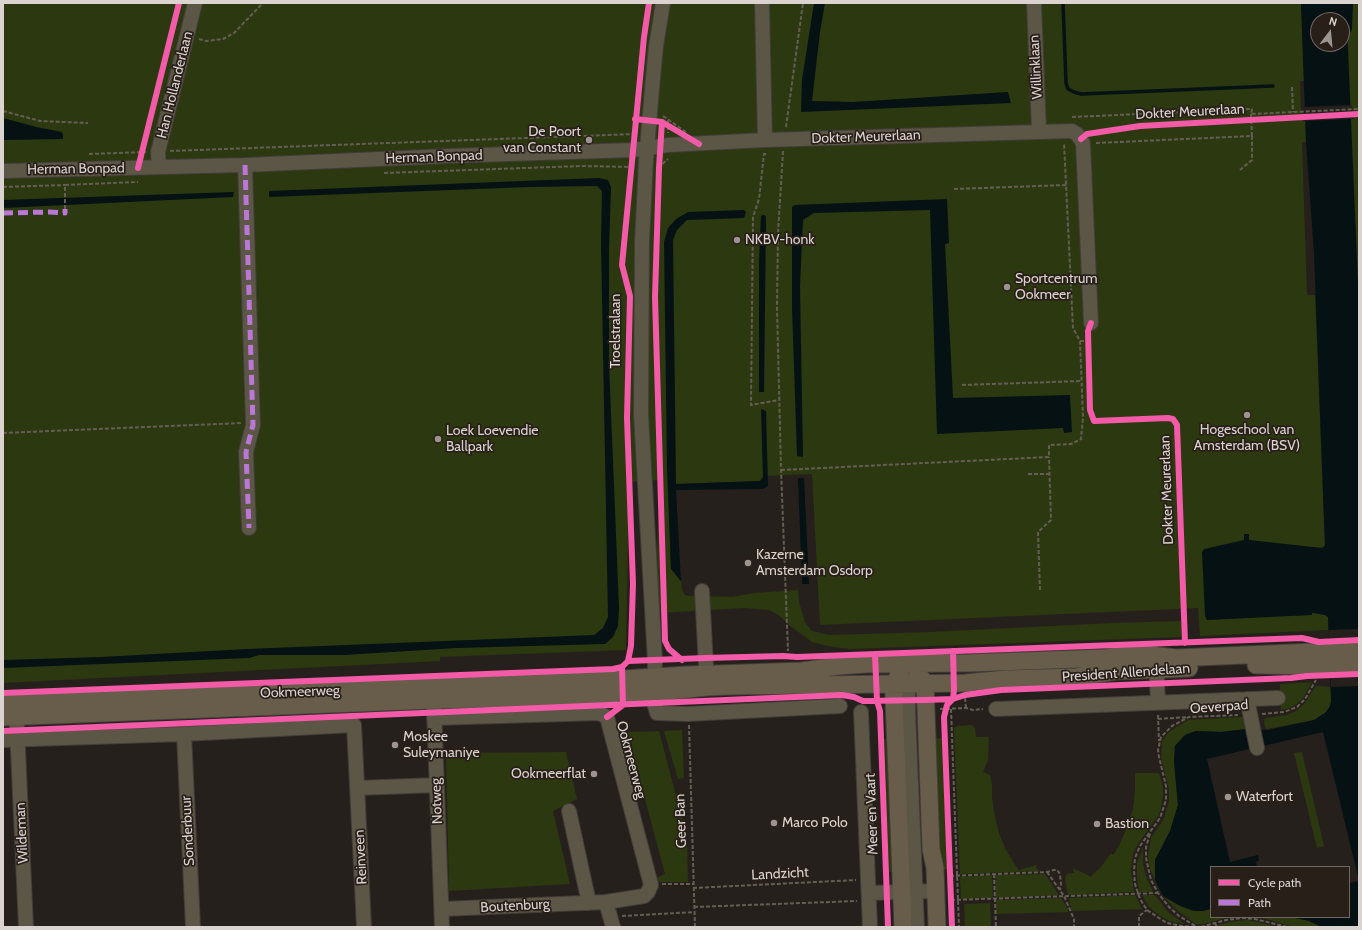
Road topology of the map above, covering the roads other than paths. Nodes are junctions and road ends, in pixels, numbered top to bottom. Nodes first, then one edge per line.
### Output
1 (196, 3) edge
2 (663, 3) edge
3 (762, 3) edge
4 (1034, 3) edge
5 (1039, 132) junction
6 (768, 147) junction
7 (647, 148) junction
8 (244, 165) junction
9 (159, 167) junction
10 (3, 171) edge
11 (1091, 323) road end
12 (249, 528) dead end
13 (702, 591) dead end
14 (1359, 650) edge
15 (1156, 662) junction
16 (908, 663) junction
17 (1359, 665) edge
18 (1323, 667) junction
19 (655, 676) junction
20 (706, 681) junction
21 (909, 684) junction
22 (654, 693) junction
23 (1278, 698) dead end
24 (1247, 699) junction
25 (433, 700) junction
26 (1158, 702) junction
27 (840, 706) dead end
28 (992, 709) road end
29 (9, 710) edge
30 (861, 712) dead end
31 (434, 718) junction
32 (184, 734) junction
33 (10, 740) edge
34 (1257, 748) dead end
35 (437, 785) junction
36 (357, 788) junction
37 (569, 811) dead end
38 (651, 885) joint
39 (868, 891) junction
40 (936, 891) junction
41 (908, 892) junction
42 (606, 902) junction
43 (589, 903) junction
44 (442, 909) junction
45 (611, 922) edge
46 (26, 927) edge
47 (193, 927) edge
48 (364, 927) edge
49 (442, 927) edge
50 (870, 927) edge
51 (903, 927) edge
52 (917, 927) edge
53 (937, 927) edge

1 - 9 street, Han Hollanderlaan
2 - 7 street, Troelstralaan
3 - 6 street
4 - 5 street, Willinklaan
5 - 6 street, Dokter Meurerlaan
5 - 11 street, Dokter Meurerlaan
6 - 7 street, Dokter Meurerlaan
7 - 8 street, Herman Bonpad
7 - 19 street, Troelstralaan
8 - 9 street, Herman Bonpad
8 - 12 street
9 - 10 street, Herman Bonpad
13 - 20 street
14 - 18 main road, President Allendelaan
15 - 16 main road, President Allendelaan
15 - 18 main road, President Allendelaan
15 - 21 main road, President Allendelaan
15 - 26 street
16 - 20 main road, Ookmeerweg
16 - 21 main road
16 - 21 main road
17 - 18 main road, President Allendelaan
19 - 20 main road, Ookmeerweg
19 - 22 street, Troelstralaan
19 - 29 main road, Ookmeerweg
20 - 21 main road, Ookmeerweg
20 - 22 main road, Ookmeerweg
21 - 40 main road
21 - 41 main road, Meer en Vaart
22 - 25 main road, Ookmeerweg
22 - 27 street
23 - 24 street
24 - 26 street
24 - 34 street
25 - 29 main road, Ookmeerweg
25 - 31 street, Notweg
26 - 28 street
29 - 33 street, Wildeman
30 - 39 street, Meer en Vaart
31 - 35 street, Notweg
31 - 38 street, Ookmeerweg
32 - 33 street
32 - 36 street, Reinveen
32 - 47 street, Sonderbuur
33 - 46 street, Wildeman
35 - 36 street
35 - 44 street, Notweg
36 - 48 street, Reinveen
37 - 43 street
38 - 42 street, Boutenburg
39 - 41 street
39 - 50 street, Meer en Vaart
40 - 41 street
40 - 53 main road
41 - 51 main road, Meer en Vaart
41 - 52 street
42 - 43 street, Boutenburg
42 - 45 street
43 - 44 street, Boutenburg
44 - 49 street, Notweg

